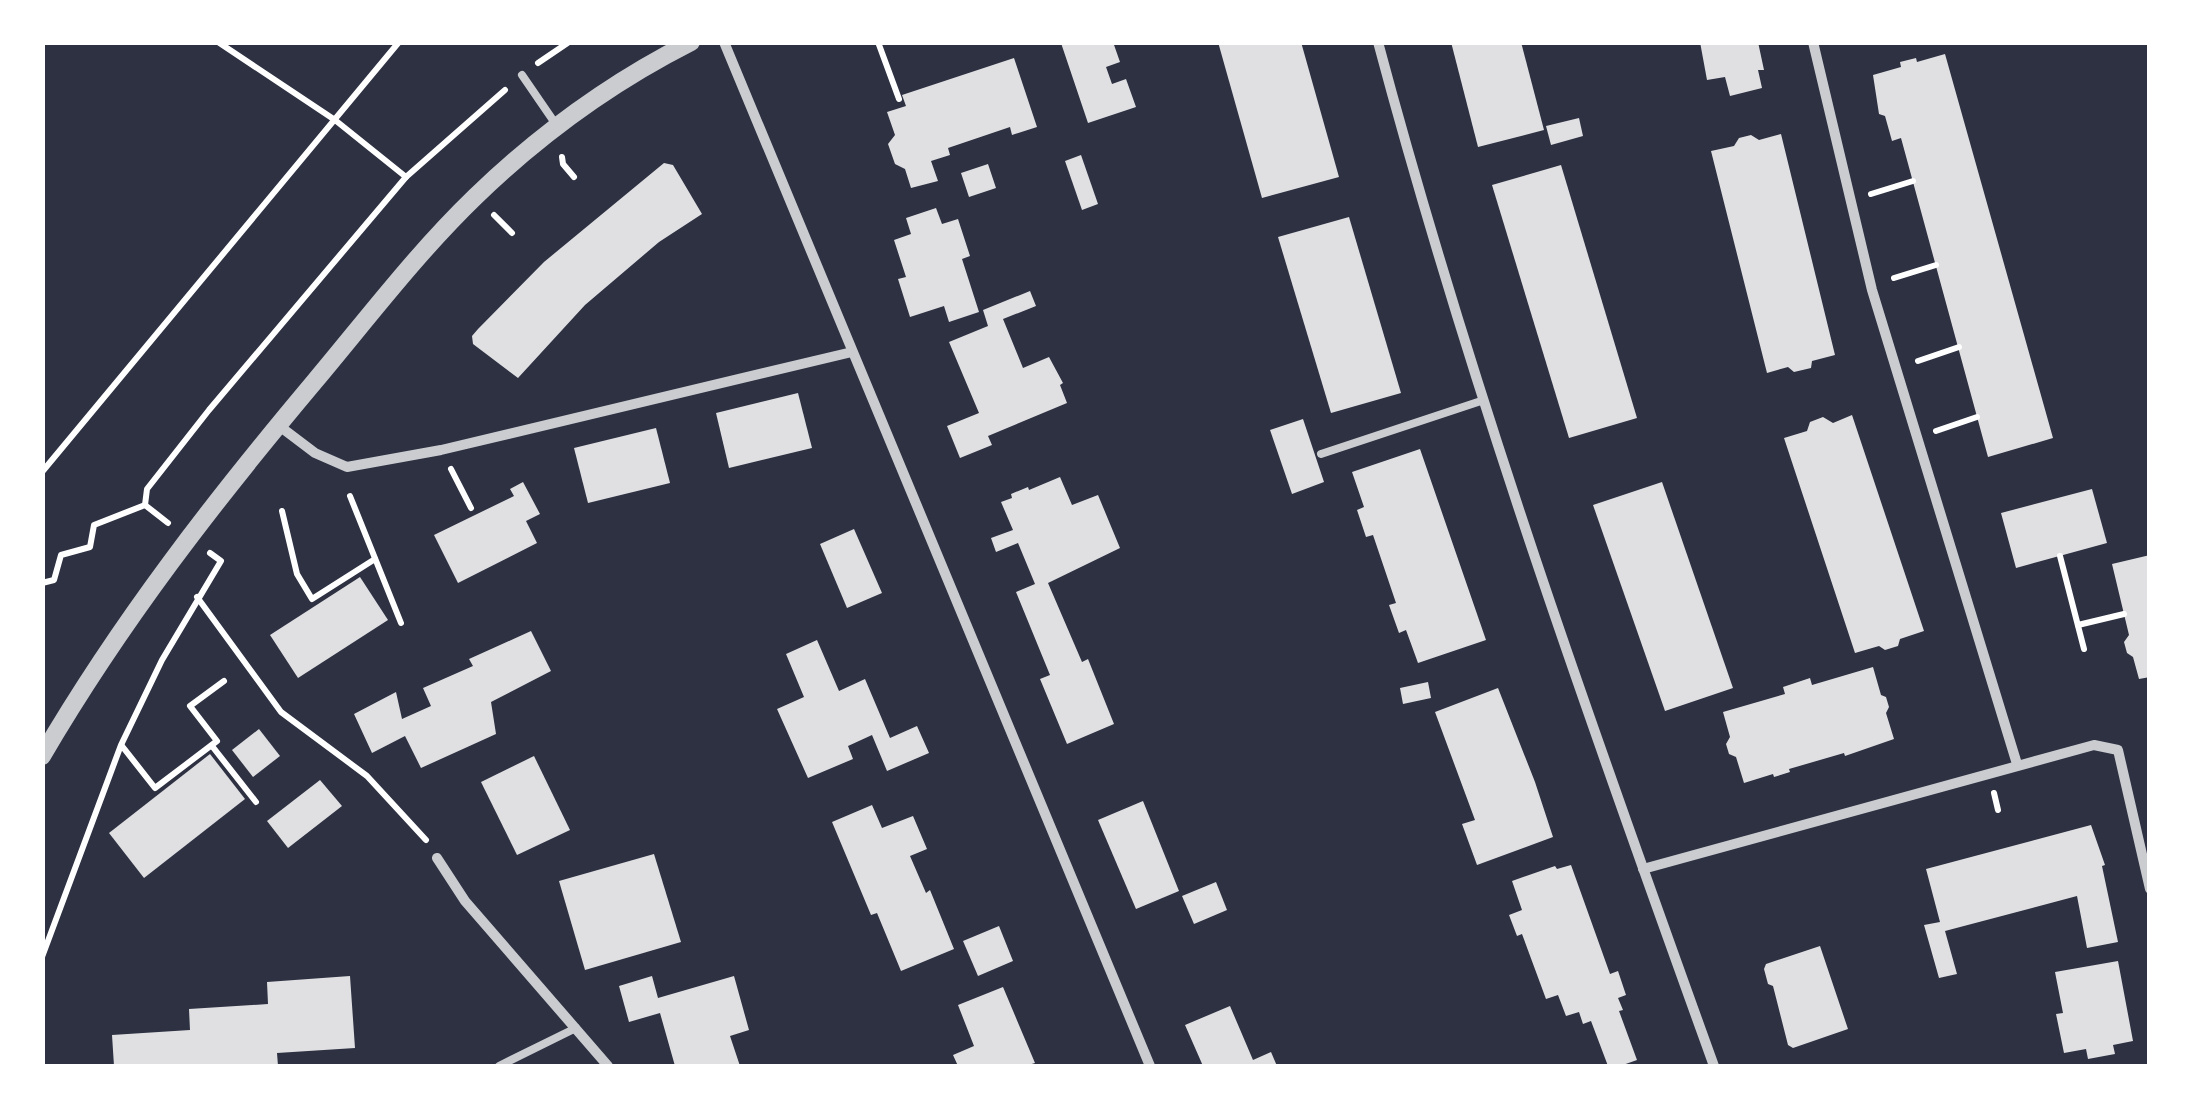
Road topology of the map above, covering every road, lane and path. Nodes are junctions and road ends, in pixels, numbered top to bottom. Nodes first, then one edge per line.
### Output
1 (218, 42) edge
2 (399, 42) edge
3 (568, 42) edge
4 (691, 42) edge
5 (724, 42) edge
6 (878, 42) edge
7 (1378, 42) edge
8 (1813, 42) edge
9 (522, 75) junction
10 (899, 99) dead end
11 (335, 120) junction
12 (557, 126) junction
13 (562, 164) dead end
14 (406, 177) junction
15 (574, 177) dead end
16 (1913, 181) dead end
17 (1850, 200) junction
18 (498, 219) dead end
19 (512, 232) dead end
20 (1936, 265) dead end
21 (1871, 285) junction
22 (1959, 347) dead end
23 (852, 352) junction
24 (1895, 368) junction
25 (1481, 401) junction
26 (1977, 417) dead end
27 (278, 425) junction
28 (1916, 438) junction
29 (441, 450) junction
30 (1321, 454) dead end
31 (42, 472) edge
32 (350, 496) dead end
33 (471, 508) dead end
34 (282, 511) dead end
35 (2060, 556) dead end
36 (376, 559) junction
37 (221, 561) dead end
38 (42, 583) edge
39 (198, 598) junction
40 (2124, 614) dead end
41 (401, 624) dead end
42 (2078, 625) junction
43 (2084, 649) dead end
44 (224, 681) dead end
45 (121, 745) junction
46 (212, 746) junction
47 (42, 756) edge
48 (2017, 764) junction
49 (256, 802) dead end
50 (437, 858) joint
51 (1642, 869) junction
52 (2150, 889) edge
53 (42, 957) edge
54 (576, 1028) junction
55 (499, 1066) edge
56 (608, 1066) edge
57 (1150, 1066) edge
58 (1714, 1066) edge

1 - 11 path
2 - 11 path
3 - 9 path
4 - 12 street
5 - 23 street
6 - 10 path
7 - 25 street
8 - 17 street
9 - 12 lane
9 - 14 path
11 - 14 path
11 - 31 path
12 - 27 street
13 - 15 path
14 - 38 path
16 - 17 path
17 - 21 street
18 - 19 path
20 - 21 path
21 - 24 street
22 - 24 path
23 - 29 street
23 - 57 street
24 - 28 street
25 - 30 lane
25 - 51 street
26 - 28 path
27 - 29 street
27 - 47 street
28 - 48 street
29 - 33 path
32 - 36 path
34 - 36 path
35 - 42 path
36 - 41 path
37 - 39 path
39 - 45 path
39 - 50 path
40 - 42 path
42 - 43 path
44 - 46 path
45 - 46 path
45 - 53 path
46 - 49 path
48 - 51 street
48 - 52 street
50 - 54 street
51 - 58 street
54 - 55 lane
54 - 56 street

